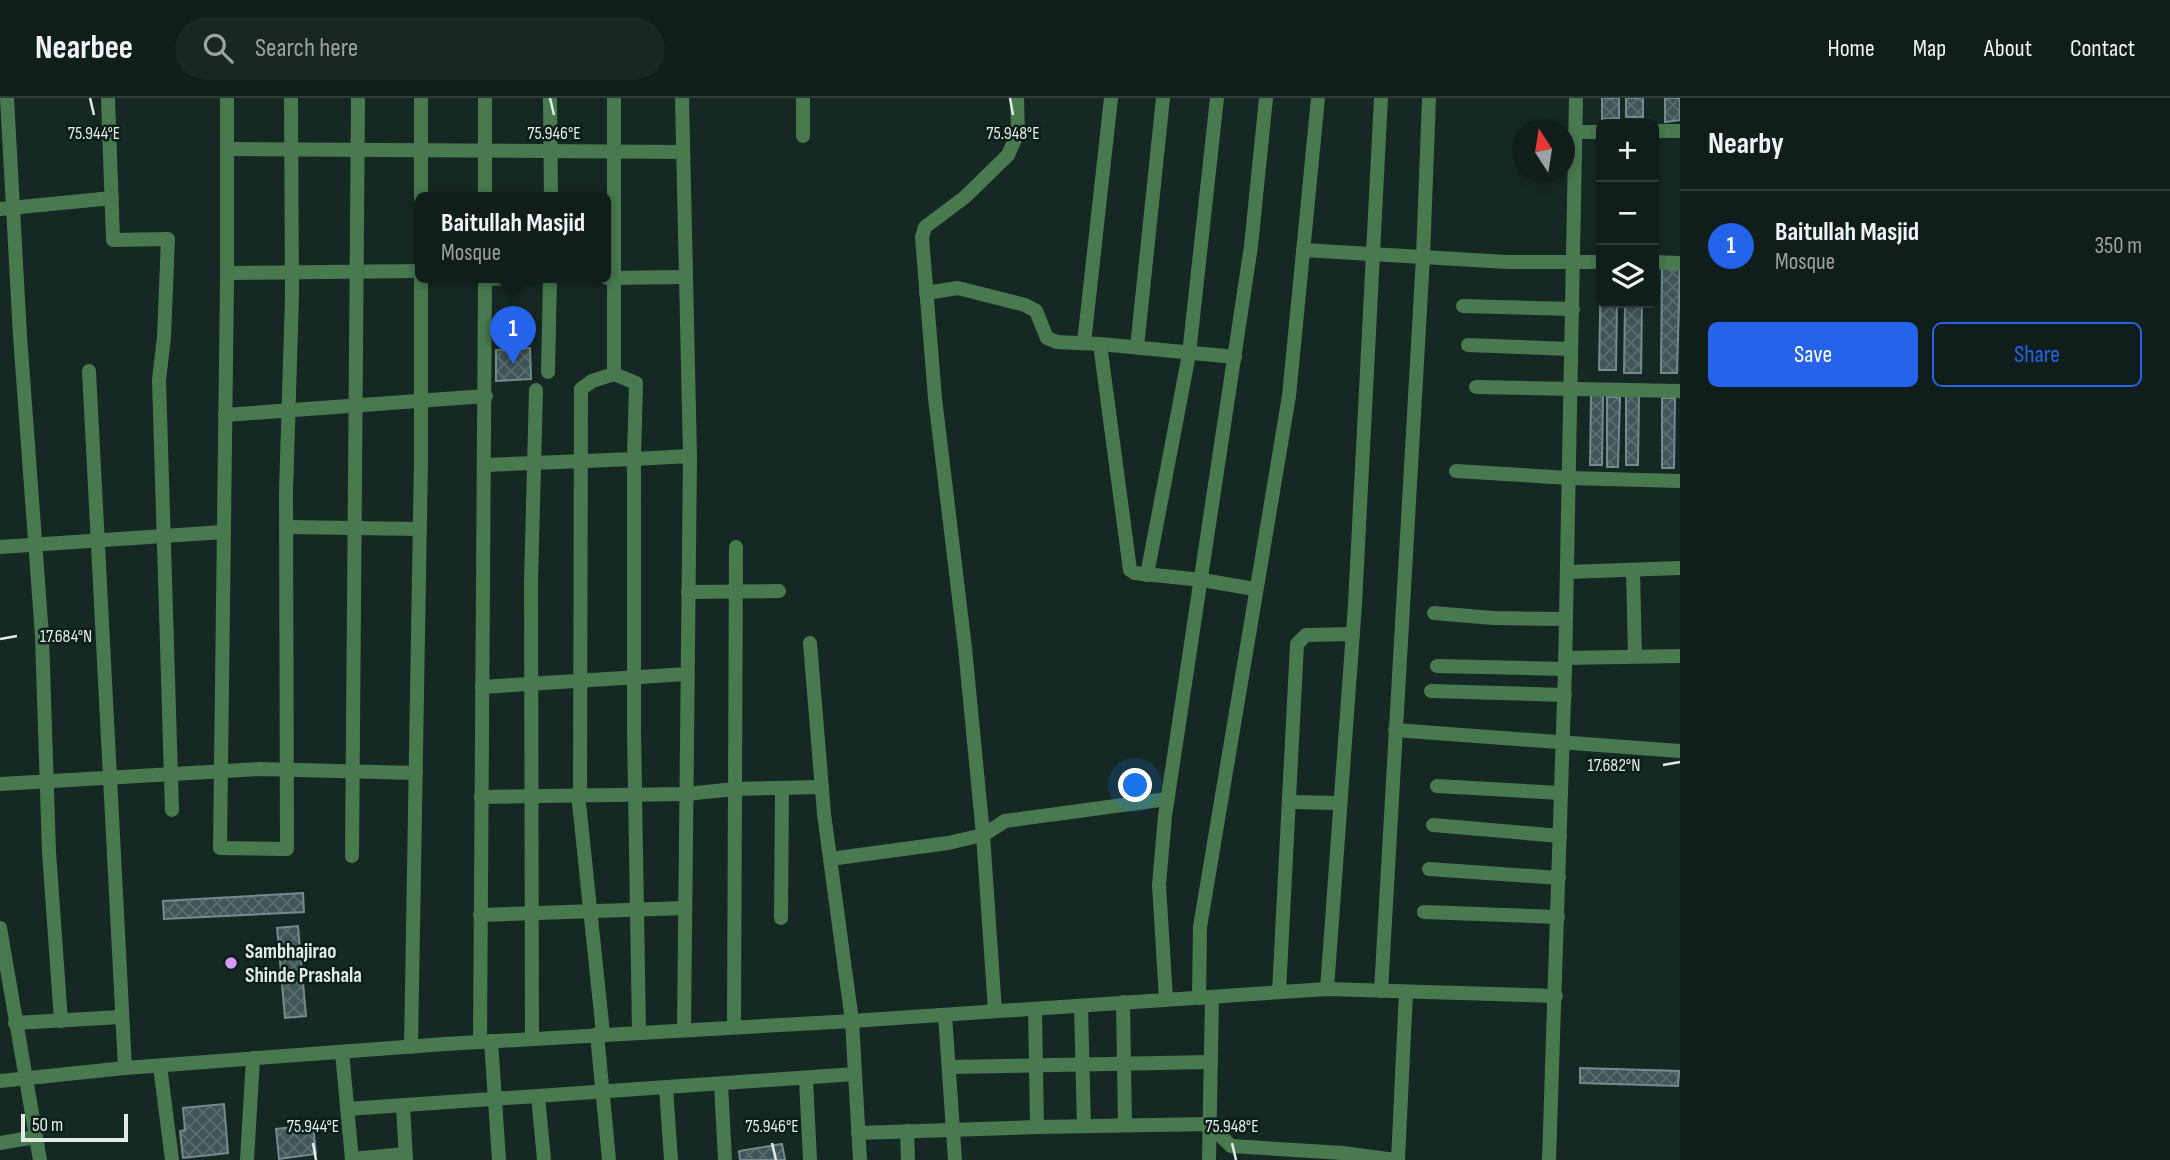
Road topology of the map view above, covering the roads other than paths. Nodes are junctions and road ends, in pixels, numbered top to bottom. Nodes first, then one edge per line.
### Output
1 (7, 98) edge
2 (108, 98) edge
3 (227, 98) edge
4 (291, 98) edge
5 (358, 98) edge
6 (421, 98) edge
7 (485, 98) edge
8 (550, 98) edge
9 (614, 98) edge
10 (682, 98) edge
11 (803, 98) edge
12 (1017, 98) edge
13 (1111, 98) edge
14 (1163, 98) edge
15 (1216, 98) edge
16 (1266, 98) edge
17 (1318, 98) edge
18 (1381, 98) edge
19 (1429, 98) edge
20 (1576, 98) edge
21 (1659, 131) edge
22 (1680, 131) edge
23 (1576, 132) junction
24 (1596, 132) edge
25 (803, 136) dead end
26 (227, 149) junction
27 (291, 150) junction
28 (358, 150) junction
29 (420, 150) junction
30 (485, 151) junction
31 (551, 151) junction
32 (614, 152) junction
33 (683, 152) junction
34 (421, 192) edge
35 (485, 192) edge
36 (551, 192) edge
37 (111, 198) junction
38 (7, 209) edge
39 (611, 246) edge
40 (1303, 250) junction
41 (1373, 254) junction
42 (1423, 257) junction
43 (1573, 261) junction
44 (1596, 262) edge
45 (1659, 262) edge
46 (1680, 262) edge
47 (291, 271) junction
48 (356, 271) junction
49 (415, 271) edge
50 (227, 272) junction
51 (686, 277) junction
52 (611, 278) edge
53 (421, 283) edge
54 (485, 283) edge
55 (550, 283) edge
56 (610, 283) edge
57 (926, 293) junction
58 (1463, 306) dead end
59 (1573, 309) junction
60 (1084, 343) junction
61 (1100, 344) junction
62 (1468, 345) dead end
63 (1137, 348) junction
64 (1572, 349) junction
65 (1189, 354) junction
66 (1235, 357) junction
67 (89, 371) dead end
68 (548, 372) dead end
69 (614, 374) junction
70 (1476, 387) dead end
71 (1571, 389) junction
72 (536, 390) dead end
73 (1680, 391) edge
74 (485, 396) junction
75 (421, 401) junction
76 (355, 406) junction
77 (289, 411) junction
78 (225, 415) junction
79 (690, 456) junction
80 (634, 459) junction
81 (581, 461) junction
82 (534, 463) junction
83 (485, 465) junction
84 (1456, 471) dead end
85 (1569, 478) junction
86 (1680, 481) edge
87 (286, 527) junction
88 (354, 528) junction
89 (419, 529) junction
90 (223, 533) junction
91 (163, 535) junction
92 (98, 540) junction
93 (36, 544) junction
94 (0, 547) edge
95 (736, 547) dead end
96 (1680, 568) edge
97 (1633, 570) junction
98 (1567, 572) junction
99 (1147, 575) junction
100 (1202, 580) junction
101 (1255, 589) junction
102 (779, 591) dead end
103 (688, 592) junction
104 (736, 592) junction
105 (1434, 613) dead end
106 (1566, 619) junction
107 (1353, 634) junction
108 (810, 643) dead end
109 (1635, 656) junction
110 (1680, 656) edge
111 (1565, 664) junction
112 (1437, 666) dead end
113 (687, 674) junction
114 (634, 677) junction
115 (580, 681) junction
116 (531, 684) junction
117 (482, 687) junction
118 (1431, 691) dead end
119 (1564, 695) junction
120 (1395, 730) junction
121 (1563, 742) junction
122 (1680, 751) edge
123 (287, 769) junction
124 (221, 770) junction
125 (353, 770) junction
126 (171, 773) junction
127 (416, 773) junction
128 (111, 776) junction
129 (47, 781) junction
130 (0, 784) edge
131 (1437, 786) dead end
132 (782, 788) junction
133 (822, 788) junction
134 (734, 789) junction
135 (1561, 793) junction
136 (580, 794) junction
137 (635, 794) junction
138 (686, 794) junction
139 (532, 795) junction
140 (481, 797) junction
141 (1167, 799) junction
142 (1289, 802) junction
143 (1340, 803) junction
144 (172, 810) dead end
145 (1433, 825) dead end
146 (983, 835) junction
147 (1560, 836) junction
148 (352, 856) dead end
149 (830, 859) junction
150 (1429, 869) dead end
151 (1559, 878) junction
152 (685, 908) junction
153 (637, 910) junction
154 (1424, 912) dead end
155 (590, 913) junction
156 (532, 914) junction
157 (480, 915) junction
158 (1558, 916) junction
159 (781, 918) dead end
160 (0, 928) edge
161 (1327, 989) junction
162 (1279, 992) junction
163 (1381, 992) junction
164 (1406, 992) junction
165 (1556, 996) junction
166 (1205, 997) junction
167 (1166, 999) junction
168 (1123, 1002) junction
169 (1081, 1006) junction
170 (1035, 1009) junction
171 (995, 1011) junction
172 (945, 1014) junction
173 (121, 1017) junction
174 (61, 1021) junction
175 (852, 1021) junction
176 (15, 1023) junction
177 (734, 1027) junction
178 (684, 1030) junction
179 (639, 1032) junction
180 (600, 1033) junction
181 (532, 1038) junction
182 (486, 1041) junction
183 (411, 1047) junction
184 (342, 1052) junction
185 (253, 1058) junction
186 (1124, 1062) junction
187 (1210, 1062) junction
188 (1082, 1063) junction
189 (1037, 1065) junction
190 (160, 1066) junction
191 (949, 1066) junction
192 (125, 1068) junction
193 (855, 1074) junction
194 (24, 1077) junction
195 (806, 1079) junction
196 (0, 1081) edge
197 (721, 1084) junction
198 (666, 1088) junction
199 (603, 1092) junction
200 (538, 1096) junction
201 (495, 1099) junction
202 (402, 1106) junction
203 (347, 1110) junction
204 (1209, 1124) junction
205 (1125, 1125) junction
206 (1037, 1126) junction
207 (1084, 1126) junction
208 (951, 1129) junction
209 (907, 1130) junction
210 (858, 1133) junction
211 (35, 1137) junction
212 (0, 1143) edge
213 (1261, 1154) edge
214 (1312, 1156) edge
215 (405, 1157) edge
216 (1343, 1157) edge
217 (352, 1159) edge
218 (40, 1160) edge
219 (172, 1160) edge
220 (247, 1160) edge
221 (499, 1160) edge
222 (544, 1160) edge
223 (609, 1160) edge
224 (671, 1160) edge
225 (725, 1160) edge
226 (810, 1160) edge
227 (860, 1160) edge
228 (908, 1160) edge
229 (955, 1160) edge
230 (1209, 1160) edge
231 (1397, 1160) edge
232 (1549, 1160) edge

1 - 38 street
2 - 37 street
3 - 26 street
4 - 27 street
5 - 28 street
6 - 29 street
7 - 30 street
8 - 31 street
9 - 32 street
10 - 33 street
11 - 25 street
12 - 57 street
13 - 60 street
14 - 63 street
15 - 65 street
16 - 66 street
17 - 40 street
18 - 41 street
19 - 42 street
20 - 23 street
21 - 22 street
23 - 24 street
23 - 43 street
26 - 27 street
26 - 50 street
27 - 28 street
27 - 47 street
28 - 29 street
28 - 48 street
29 - 30 street
29 - 34 street
30 - 31 street
30 - 35 street
31 - 32 street
31 - 36 street
32 - 33 street
32 - 39 street
33 - 51 street
37 - 38 street
37 - 91 street
38 - 93 street
40 - 41 street
40 - 101 street
41 - 42 street
41 - 107 street
42 - 43 street
42 - 120 street
43 - 44 street
43 - 59 street
45 - 46 street
47 - 48 street
47 - 50 street
47 - 77 street
48 - 49 street
48 - 76 street
50 - 78 street
51 - 52 street
51 - 79 street
53 - 75 street
54 - 74 street
55 - 68 street
56 - 69 street
57 - 60 street
57 - 146 street
58 - 59 street
59 - 64 street
60 - 61 street
61 - 63 street
61 - 99 street
62 - 64 street
63 - 65 street
64 - 71 street
65 - 66 street
65 - 99 street
66 - 100 street
67 - 92 street
69 - 80 street
69 - 81 street
70 - 71 street
71 - 73 street
71 - 85 street
72 - 82 street
74 - 75 street
74 - 83 street
75 - 76 street
75 - 89 street
76 - 77 street
76 - 88 street
77 - 78 street
77 - 87 street
78 - 90 street
79 - 80 street
79 - 103 street
80 - 81 street
80 - 114 street
81 - 82 street
81 - 115 street
82 - 83 street
82 - 116 street
83 - 117 street
84 - 85 street
85 - 86 street
85 - 98 street
87 - 88 street
87 - 123 street
88 - 89 street
88 - 125 street
89 - 127 street
90 - 91 street
90 - 124 street
91 - 92 street
91 - 126 street
92 - 93 street
92 - 128 street
93 - 94 street
93 - 129 street
95 - 104 street
96 - 97 street
97 - 98 street
97 - 109 street
98 - 106 street
99 - 100 street
100 - 101 street
100 - 141 street
101 - 166 street
102 - 104 street
103 - 104 street
103 - 113 street
104 - 134 street
105 - 106 street
106 - 111 street
107 - 142 street
107 - 143 street
108 - 133 street
109 - 110 street
109 - 111 street
111 - 112 street
111 - 119 street
113 - 114 street
113 - 138 street
114 - 115 street
114 - 137 street
115 - 116 street
115 - 136 street
116 - 117 street
116 - 139 street
117 - 140 street
118 - 119 street
119 - 121 street
120 - 121 street
120 - 163 street
121 - 122 street
121 - 135 street
123 - 124 street
123 - 124 street
123 - 125 street
124 - 126 street
125 - 127 street
125 - 148 street
126 - 128 street
126 - 144 street
127 - 183 street
128 - 129 street
128 - 173 street
129 - 130 street
129 - 174 street
131 - 135 street
132 - 133 street
132 - 134 street
132 - 159 street
133 - 149 street
134 - 138 street
134 - 177 street
135 - 147 street
136 - 137 street
136 - 139 street
136 - 155 street
137 - 138 street
137 - 153 street
138 - 152 street
139 - 140 street
139 - 156 street
140 - 157 street
141 - 146 street
141 - 167 street
142 - 143 street
142 - 162 street
143 - 161 street
145 - 147 street
146 - 149 street
146 - 171 street
147 - 151 street
149 - 175 street
150 - 151 street
151 - 158 street
152 - 153 street
152 - 178 street
153 - 155 street
153 - 179 street
154 - 158 street
155 - 156 street
155 - 180 street
156 - 157 street
156 - 181 street
157 - 182 street
158 - 165 street
160 - 176 street
161 - 162 street
161 - 163 street
162 - 166 street
163 - 164 street
164 - 165 street
164 - 231 street
165 - 232 street
166 - 167 street
166 - 187 street
167 - 168 street
168 - 169 street
168 - 186 street
169 - 170 street
169 - 188 street
170 - 171 street
170 - 189 street
171 - 172 street
172 - 175 street
172 - 191 street
173 - 174 street
173 - 192 street
174 - 176 street
175 - 177 street
175 - 193 street
176 - 194 street
177 - 178 street
178 - 179 street
179 - 180 street
180 - 181 street
180 - 199 street
181 - 182 street
182 - 183 street
182 - 201 street
183 - 184 street
184 - 185 street
184 - 203 street
185 - 190 street
185 - 220 street
186 - 187 street
186 - 188 street
186 - 205 street
187 - 204 street
188 - 189 street
188 - 207 street
189 - 191 street
189 - 206 street
190 - 192 street
190 - 219 street
191 - 208 street
192 - 194 street
193 - 195 street
193 - 210 street
194 - 196 street
194 - 211 street
195 - 197 street
195 - 226 street
197 - 198 street
197 - 225 street
198 - 199 street
198 - 224 street
199 - 200 street
199 - 223 street
200 - 201 street
200 - 222 street
201 - 202 street
201 - 221 street
202 - 203 street
202 - 215 street
203 - 217 street
204 - 205 street
204 - 213 street
204 - 230 street
205 - 207 street
206 - 207 street
206 - 208 street
208 - 209 street
208 - 229 street
209 - 210 street
209 - 228 street
210 - 227 street
211 - 212 street
211 - 218 street
213 - 214 street
214 - 216 street
215 - 217 street
216 - 231 street

